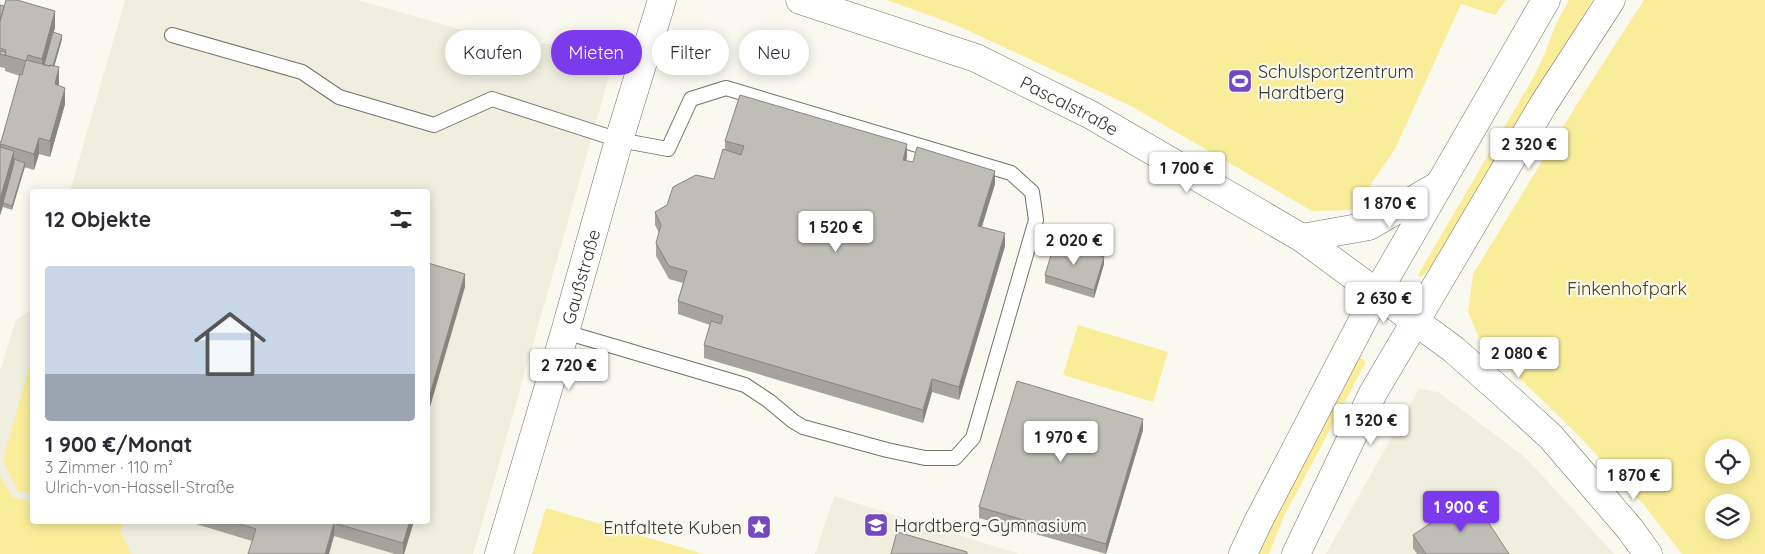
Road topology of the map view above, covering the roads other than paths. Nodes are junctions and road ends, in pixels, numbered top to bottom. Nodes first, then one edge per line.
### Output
1 (662, 0) edge
2 (800, 0) edge
3 (1546, 0) edge
4 (1611, 0) edge
5 (172, 35) dead end
6 (620, 140) junction
7 (1439, 185) junction
8 (1302, 238) junction
9 (1377, 293) junction
10 (1416, 321) junction
11 (565, 332) junction
12 (499, 554) edge
13 (1243, 554) edge
14 (1296, 554) edge
15 (1648, 554) edge

1 - 6 street, Gaußstraße
2 - 8 street, Pascalstraße
3 - 7 street
4 - 10 street
5 - 6 lane
6 - 11 street, Gaußstraße
6 - 11 lane
7 - 8 street
7 - 9 street
8 - 9 street, Pascalstraße
9 - 10 street, Pascalstraße
9 - 13 street
10 - 14 street
10 - 15 street, Pascalstraße
11 - 12 street, Gaußstraße

